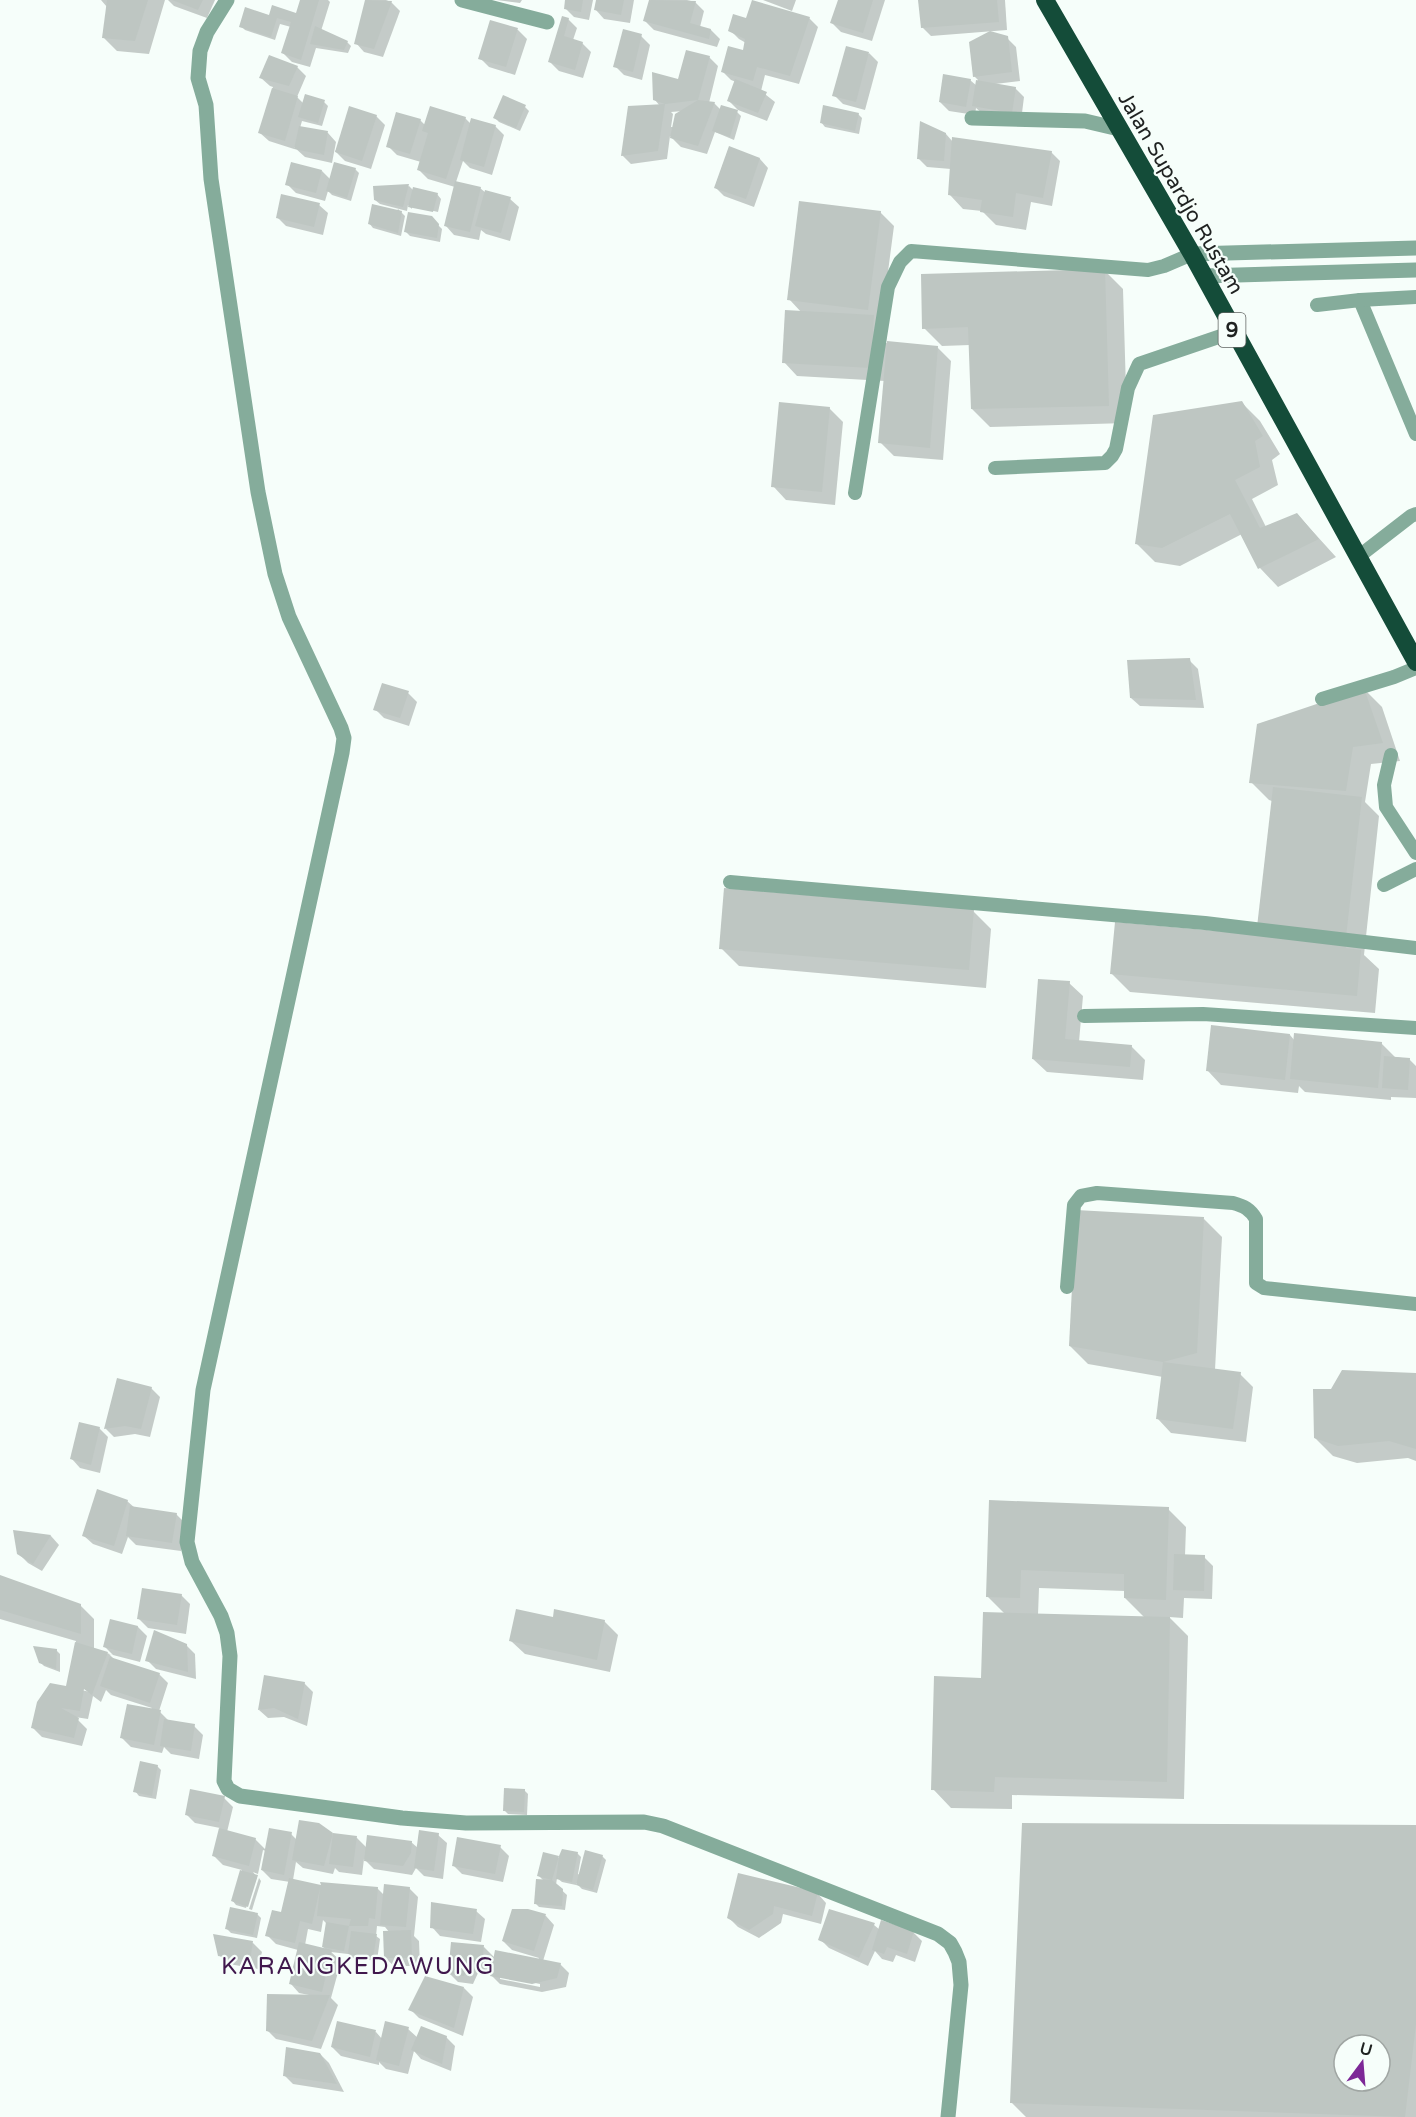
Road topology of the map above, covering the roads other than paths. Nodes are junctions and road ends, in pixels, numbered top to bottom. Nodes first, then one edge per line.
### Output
1 (227, 0) edge
2 (462, 0) edge
3 (1045, 0) edge
4 (547, 22) dead end
5 (972, 118) dead end
6 (1119, 129) junction
7 (1416, 248) edge
8 (1192, 254) junction
9 (1416, 270) edge
10 (1203, 276) junction
11 (1416, 297) edge
12 (1360, 300) junction
13 (1317, 305) dead end
14 (1233, 332) junction
15 (1416, 434) edge
16 (995, 468) dead end
17 (855, 493) dead end
18 (1416, 514) edge
19 (1358, 557) junction
20 (1416, 662) edge
21 (1416, 668) edge
22 (1322, 699) dead end
23 (1391, 755) dead end
24 (1416, 853) edge
25 (1416, 868) edge
26 (730, 882) dead end
27 (1384, 885) dead end
28 (1416, 948) edge
29 (1084, 1016) dead end
30 (1416, 1028) edge
31 (1067, 1287) dead end
32 (1416, 1304) edge
33 (948, 2117) edge

1 - 33 street
2 - 4 street
3 - 6 highway, Jalan Supardjo Rustam / 9
5 - 6 street
6 - 8 highway, Jalan Supardjo Rustam / 9
7 - 8 street
8 - 10 highway, Jalan Supardjo Rustam / 9
8 - 17 lane
9 - 10 street
10 - 14 highway, Jalan Supardjo Rustam / 9
11 - 12 lane
12 - 13 lane
12 - 15 lane
14 - 16 lane
14 - 19 highway, Jalan Supardjo Rustam / 9
18 - 19 lane
19 - 20 highway, Jalan Supardjo Rustam / 9
21 - 22 lane
23 - 24 lane
25 - 27 lane
26 - 28 lane
29 - 30 lane
31 - 32 lane

